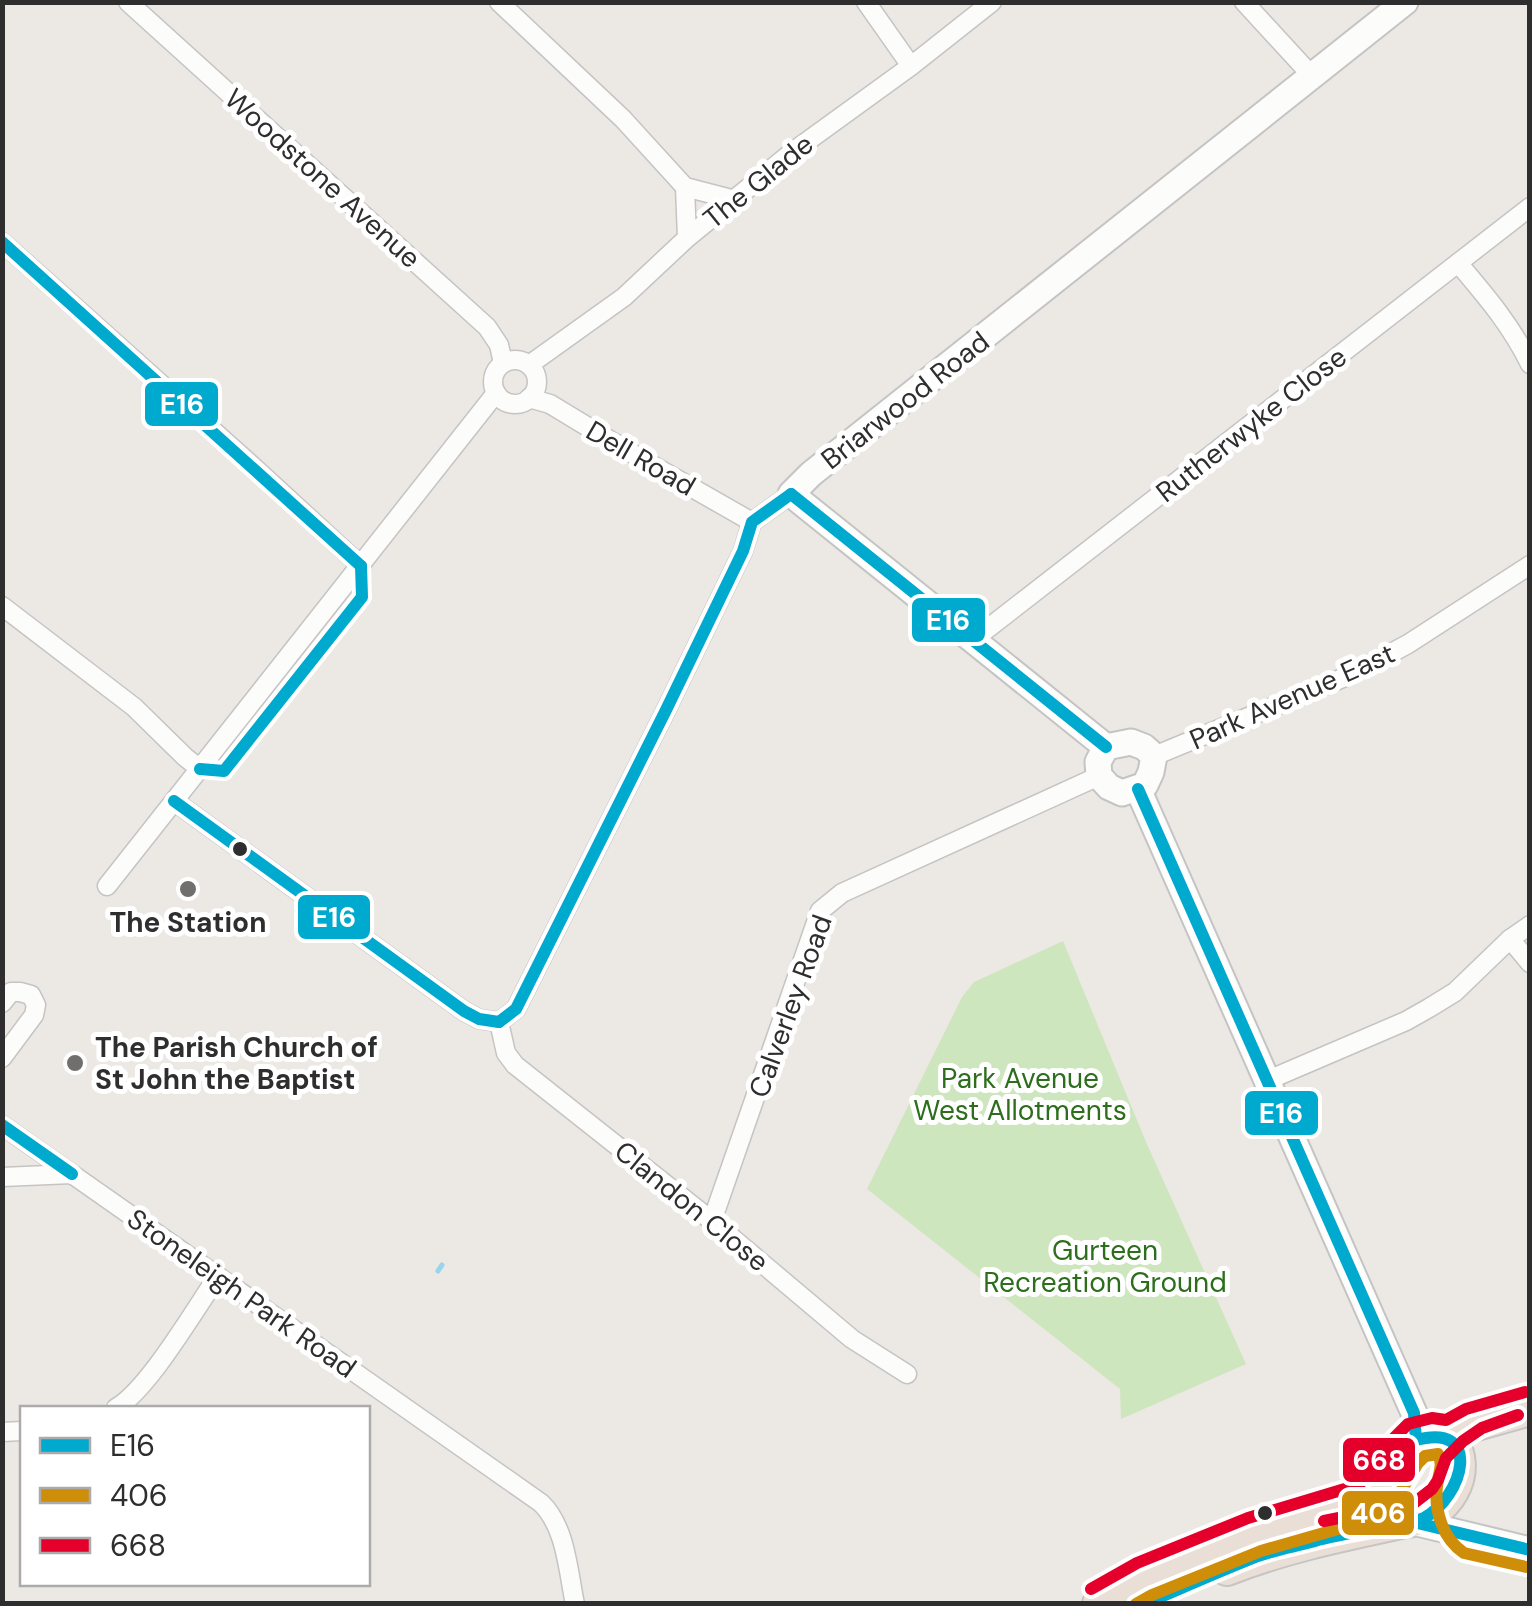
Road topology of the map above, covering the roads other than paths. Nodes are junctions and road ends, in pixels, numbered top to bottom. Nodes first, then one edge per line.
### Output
1 (128, 2) edge
2 (498, 2) edge
3 (866, 2) edge
4 (992, 2) edge
5 (1244, 2) edge
6 (1405, 2) edge
7 (911, 66) junction
8 (1313, 77) junction
9 (685, 187) junction
10 (735, 200) junction
11 (1530, 208) edge
12 (687, 238) junction
13 (2, 242) edge
14 (1458, 263) junction
15 (503, 363) junction
16 (1530, 364) edge
17 (529, 366) junction
18 (496, 393) junction
19 (530, 398) junction
20 (791, 494) junction
21 (752, 522) junction
22 (360, 566) junction
23 (1530, 566) edge
24 (2, 606) edge
25 (973, 640) junction
26 (1106, 747) junction
27 (1154, 756) junction
28 (200, 769) junction
29 (1099, 776) junction
30 (1138, 789) junction
31 (174, 801) junction
32 (107, 886) dead end
33 (1530, 924) edge
34 (1510, 939) junction
35 (1530, 962) edge
36 (2, 1003) edge
37 (499, 1022) junction
38 (2, 1058) edge
39 (1266, 1081) junction
40 (2, 1125) edge
41 (72, 1174) junction
42 (2, 1178) edge
43 (712, 1221) junction
44 (218, 1276) junction
45 (907, 1374) dead end
46 (120, 1406) edge
47 (1530, 1409) edge
48 (1530, 1430) edge
49 (1445, 1459) junction
50 (1385, 1484) junction
51 (1408, 1521) junction
52 (1470, 1536) junction
53 (1530, 1550) edge
54 (570, 1603) edge
55 (1099, 1604) edge
56 (1143, 1604) edge

1 - 15 street, Woodstone Avenue
2 - 9 street
3 - 7 street
4 - 7 street, The Glade
5 - 8 street
6 - 8 street, Briarwood Road
7 - 10 street, The Glade
8 - 20 street, Briarwood Road
9 - 10 street
9 - 12 street
10 - 12 street, The Glade
11 - 14 street, Rutherwyke Close
12 - 17 street, The Glade
13 - 22 street
14 - 16 street
14 - 25 street, Rutherwyke Close
15 - 17 street
15 - 18 street
17 - 19 street
18 - 19 street
18 - 22 street
19 - 21 street, Dell Road
20 - 21 street, Briarwood Road
20 - 25 street
21 - 37 street
22 - 28 street
23 - 27 street, Park Avenue East
24 - 28 street
25 - 26 street
26 - 27 street
26 - 29 street
27 - 30 street
28 - 31 street
29 - 30 street
29 - 43 street, Calverley Road
30 - 39 street
31 - 32 street
31 - 37 street
33 - 34 street
34 - 35 street
34 - 39 street
36 - 38 street
37 - 43 street, Clandon Close
39 - 49 street
40 - 41 street, Stoneleigh Park Road
41 - 42 street
41 - 44 street, Stoneleigh Park Road
43 - 45 street, Clandon Close
44 - 46 street
44 - 54 street, Stoneleigh Park Road
47 - 49 highway
48 - 49 highway
49 - 50 highway
49 - 51 highway
49 - 52 street
50 - 51 highway
50 - 55 highway
51 - 52 street
51 - 56 highway
52 - 53 street

